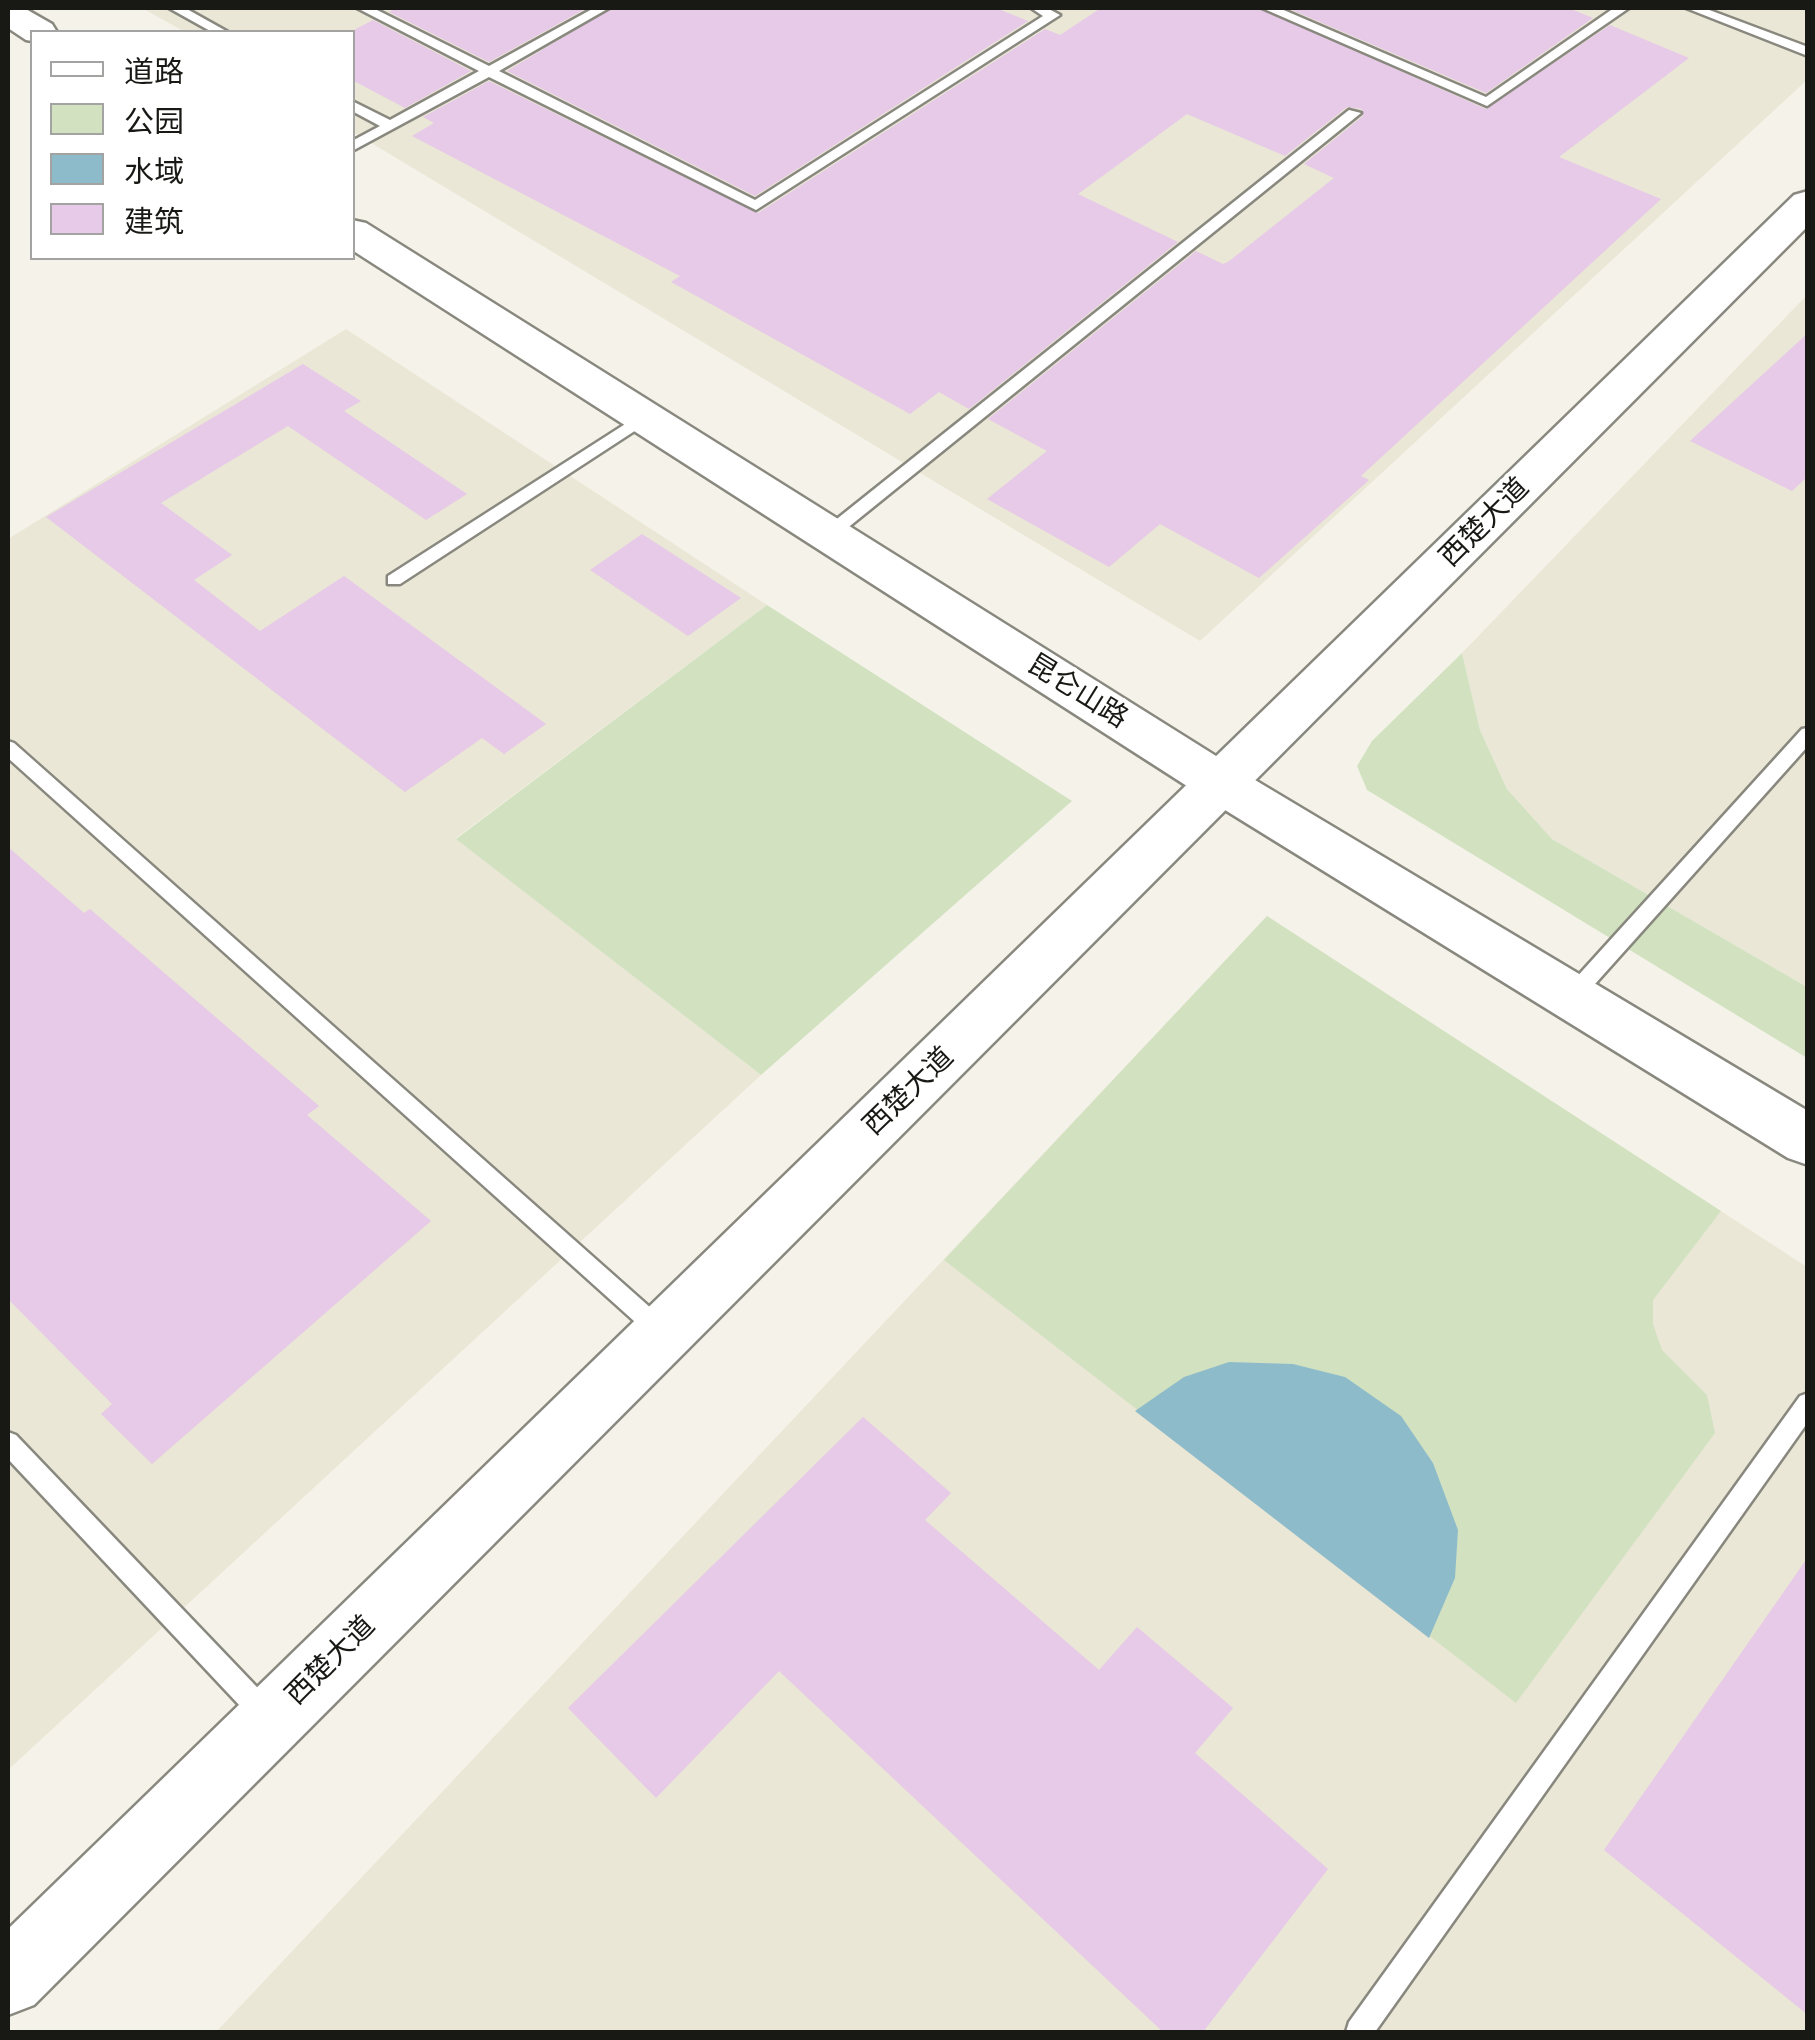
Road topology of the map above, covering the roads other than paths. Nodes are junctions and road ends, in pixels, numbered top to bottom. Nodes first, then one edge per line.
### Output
1 (176, 8) edge
2 (367, 8) edge
3 (602, 8) edge
4 (1037, 8) edge
5 (1268, 8) edge
6 (1622, 8) edge
7 (1693, 8) edge
8 (217, 30) edge
9 (1808, 52) edge
10 (489, 71) junction
11 (355, 107) edge
12 (1354, 113) dead end
13 (391, 126) junction
14 (355, 146) edge
15 (1808, 204) edge
16 (355, 234) edge
17 (644, 417) junction
18 (829, 534) junction
19 (394, 580) dead end
20 (1808, 734) edge
21 (8, 748) edge
22 (1222, 784) junction
23 (1571, 997) junction
24 (1808, 1142) edge
25 (664, 1334) junction
26 (1808, 1403) edge
27 (1798, 1435) edge
28 (8, 1444) edge
29 (271, 1720) junction
30 (8, 1979) edge
31 (1359, 2032) edge

1 - 8 lane
2 - 10 lane
3 - 10 lane
4 - 10 lane
5 - 6 lane
7 - 9 lane
10 - 13 lane
11 - 13 lane
12 - 18 lane
13 - 14 lane
15 - 22 main road, 西楚大道
16 - 17 main road, 昆仑山路
17 - 18 main road, 昆仑山路
17 - 19 lane
18 - 22 main road, 昆仑山路
20 - 23 lane
21 - 25 lane
22 - 23 main road, 昆仑山路
22 - 25 main road, 西楚大道
23 - 24 main road, 昆仑山路
25 - 29 main road, 西楚大道
26 - 27 lane
27 - 31 lane
28 - 29 lane
29 - 30 main road, 西楚大道

